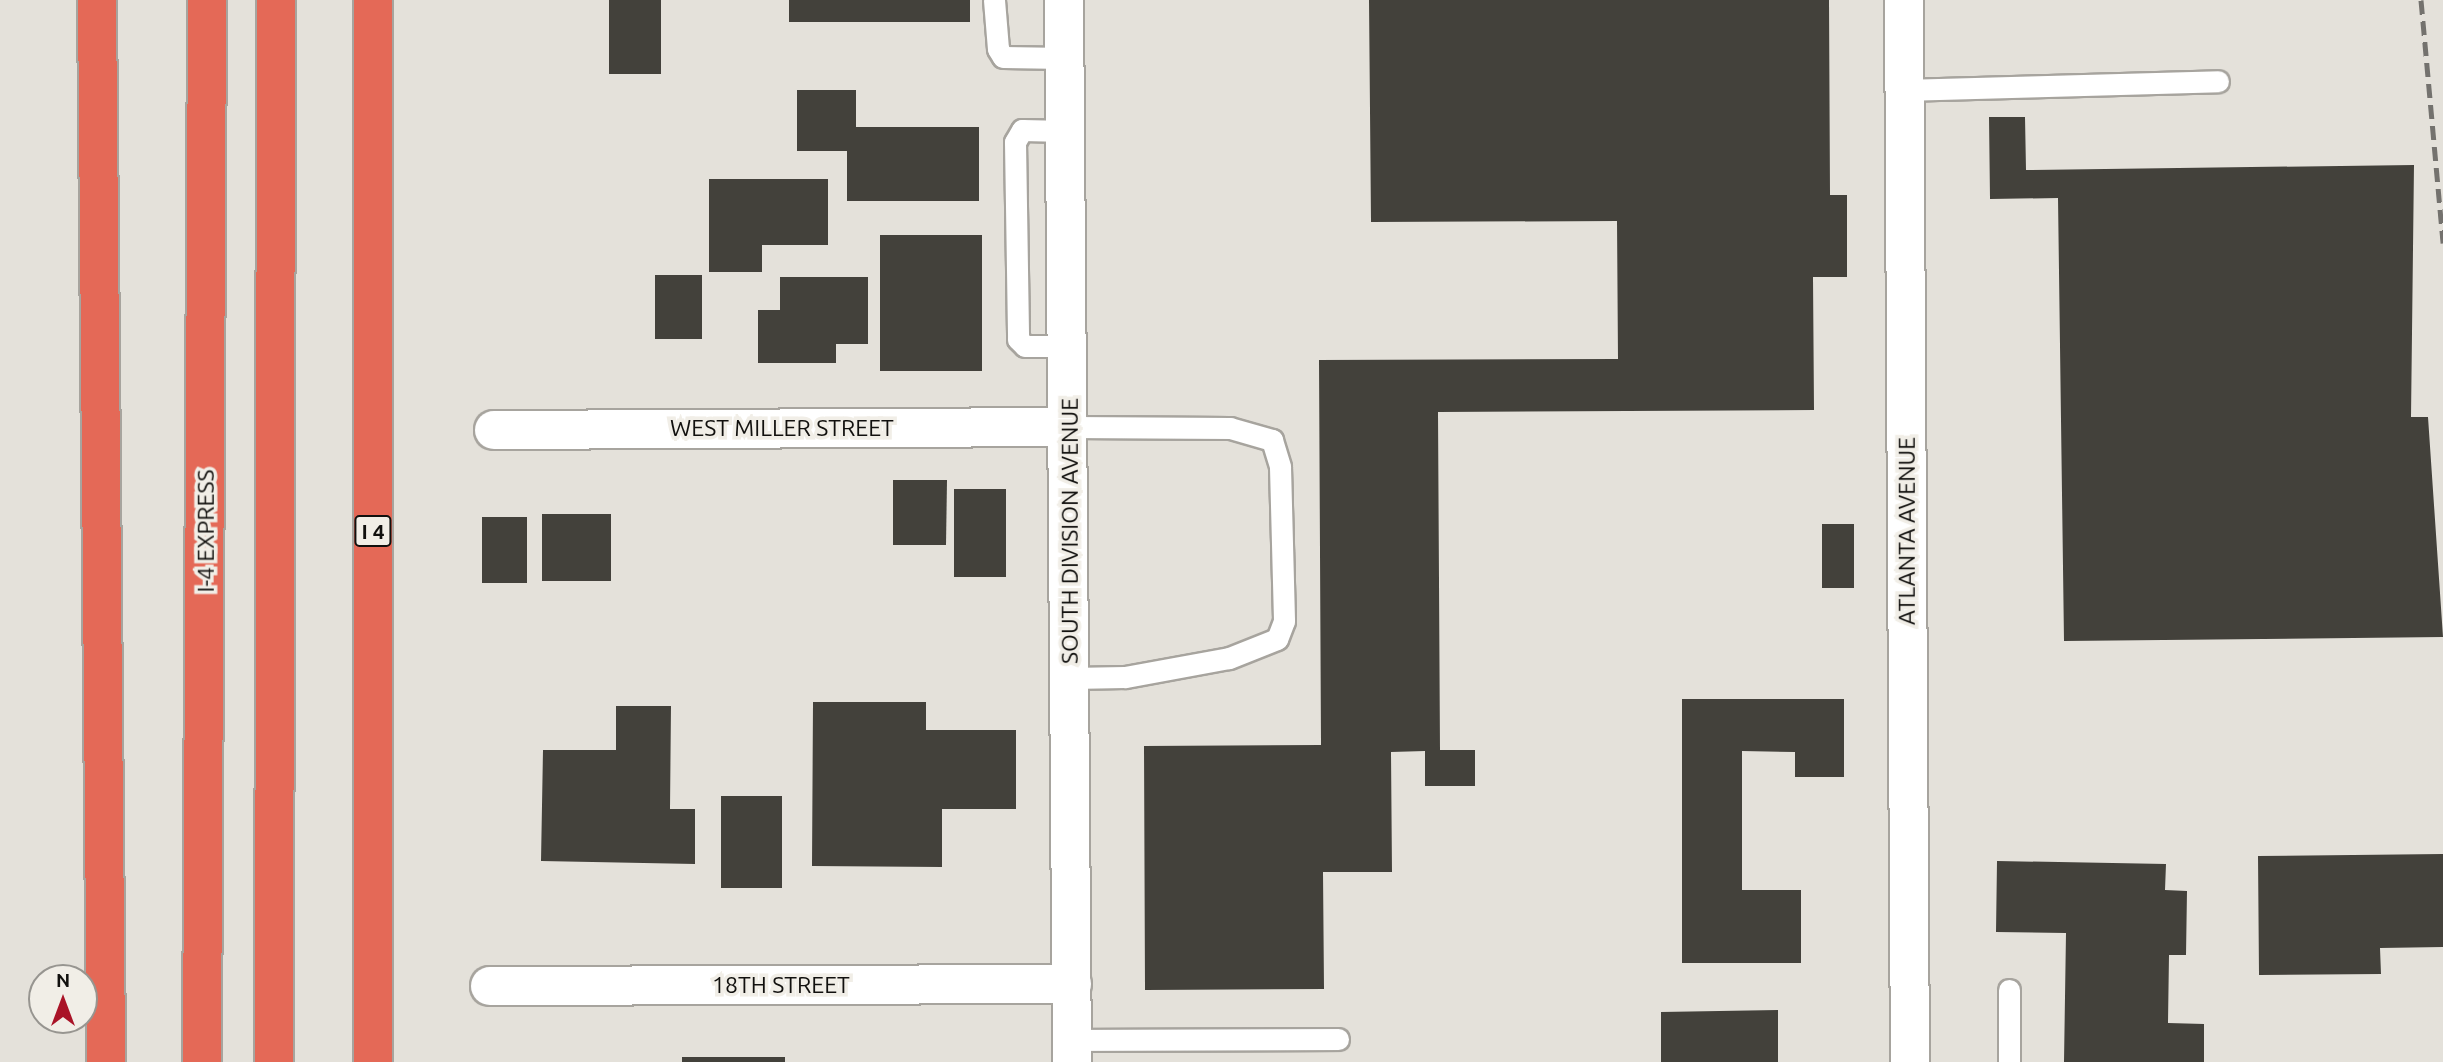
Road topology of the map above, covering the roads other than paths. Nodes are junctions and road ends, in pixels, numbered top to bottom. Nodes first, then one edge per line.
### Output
1 (95, 0) edge
2 (207, 0) edge
3 (276, 0) edge
4 (373, 0) edge
5 (994, 0) edge
6 (1064, 0) edge
7 (1904, 0) edge
8 (1065, 58) junction
9 (2218, 81) dead end
10 (1904, 90) junction
11 (1066, 131) junction
12 (1069, 346) junction
13 (1070, 426) junction
14 (494, 429) dead end
15 (1071, 678) junction
16 (1072, 984) junction
17 (490, 986) dead end
18 (2009, 990) dead end
19 (1338, 1039) dead end
20 (1072, 1051) edge
21 (106, 1062) edge
22 (202, 1062) edge
23 (274, 1062) edge
24 (373, 1062) edge
25 (1910, 1062) edge
26 (2009, 1062) edge

1 - 21 highway
2 - 22 highway, I-4 EXPRESS
3 - 23 highway
4 - 24 highway, I 4
5 - 8 lane
6 - 8 street, SOUTH DIVISION AVENUE
7 - 10 street, ATLANTA AVENUE
8 - 11 street, SOUTH DIVISION AVENUE
9 - 10 lane
10 - 25 street, ATLANTA AVENUE
11 - 12 street, SOUTH DIVISION AVENUE
11 - 12 lane
12 - 13 street, SOUTH DIVISION AVENUE
13 - 14 street, WEST MILLER STREET
13 - 15 street, SOUTH DIVISION AVENUE
13 - 15 lane
15 - 16 street, SOUTH DIVISION AVENUE
16 - 17 street, 18TH STREET
16 - 20 street, SOUTH DIVISION AVENUE
18 - 26 lane
19 - 20 lane

